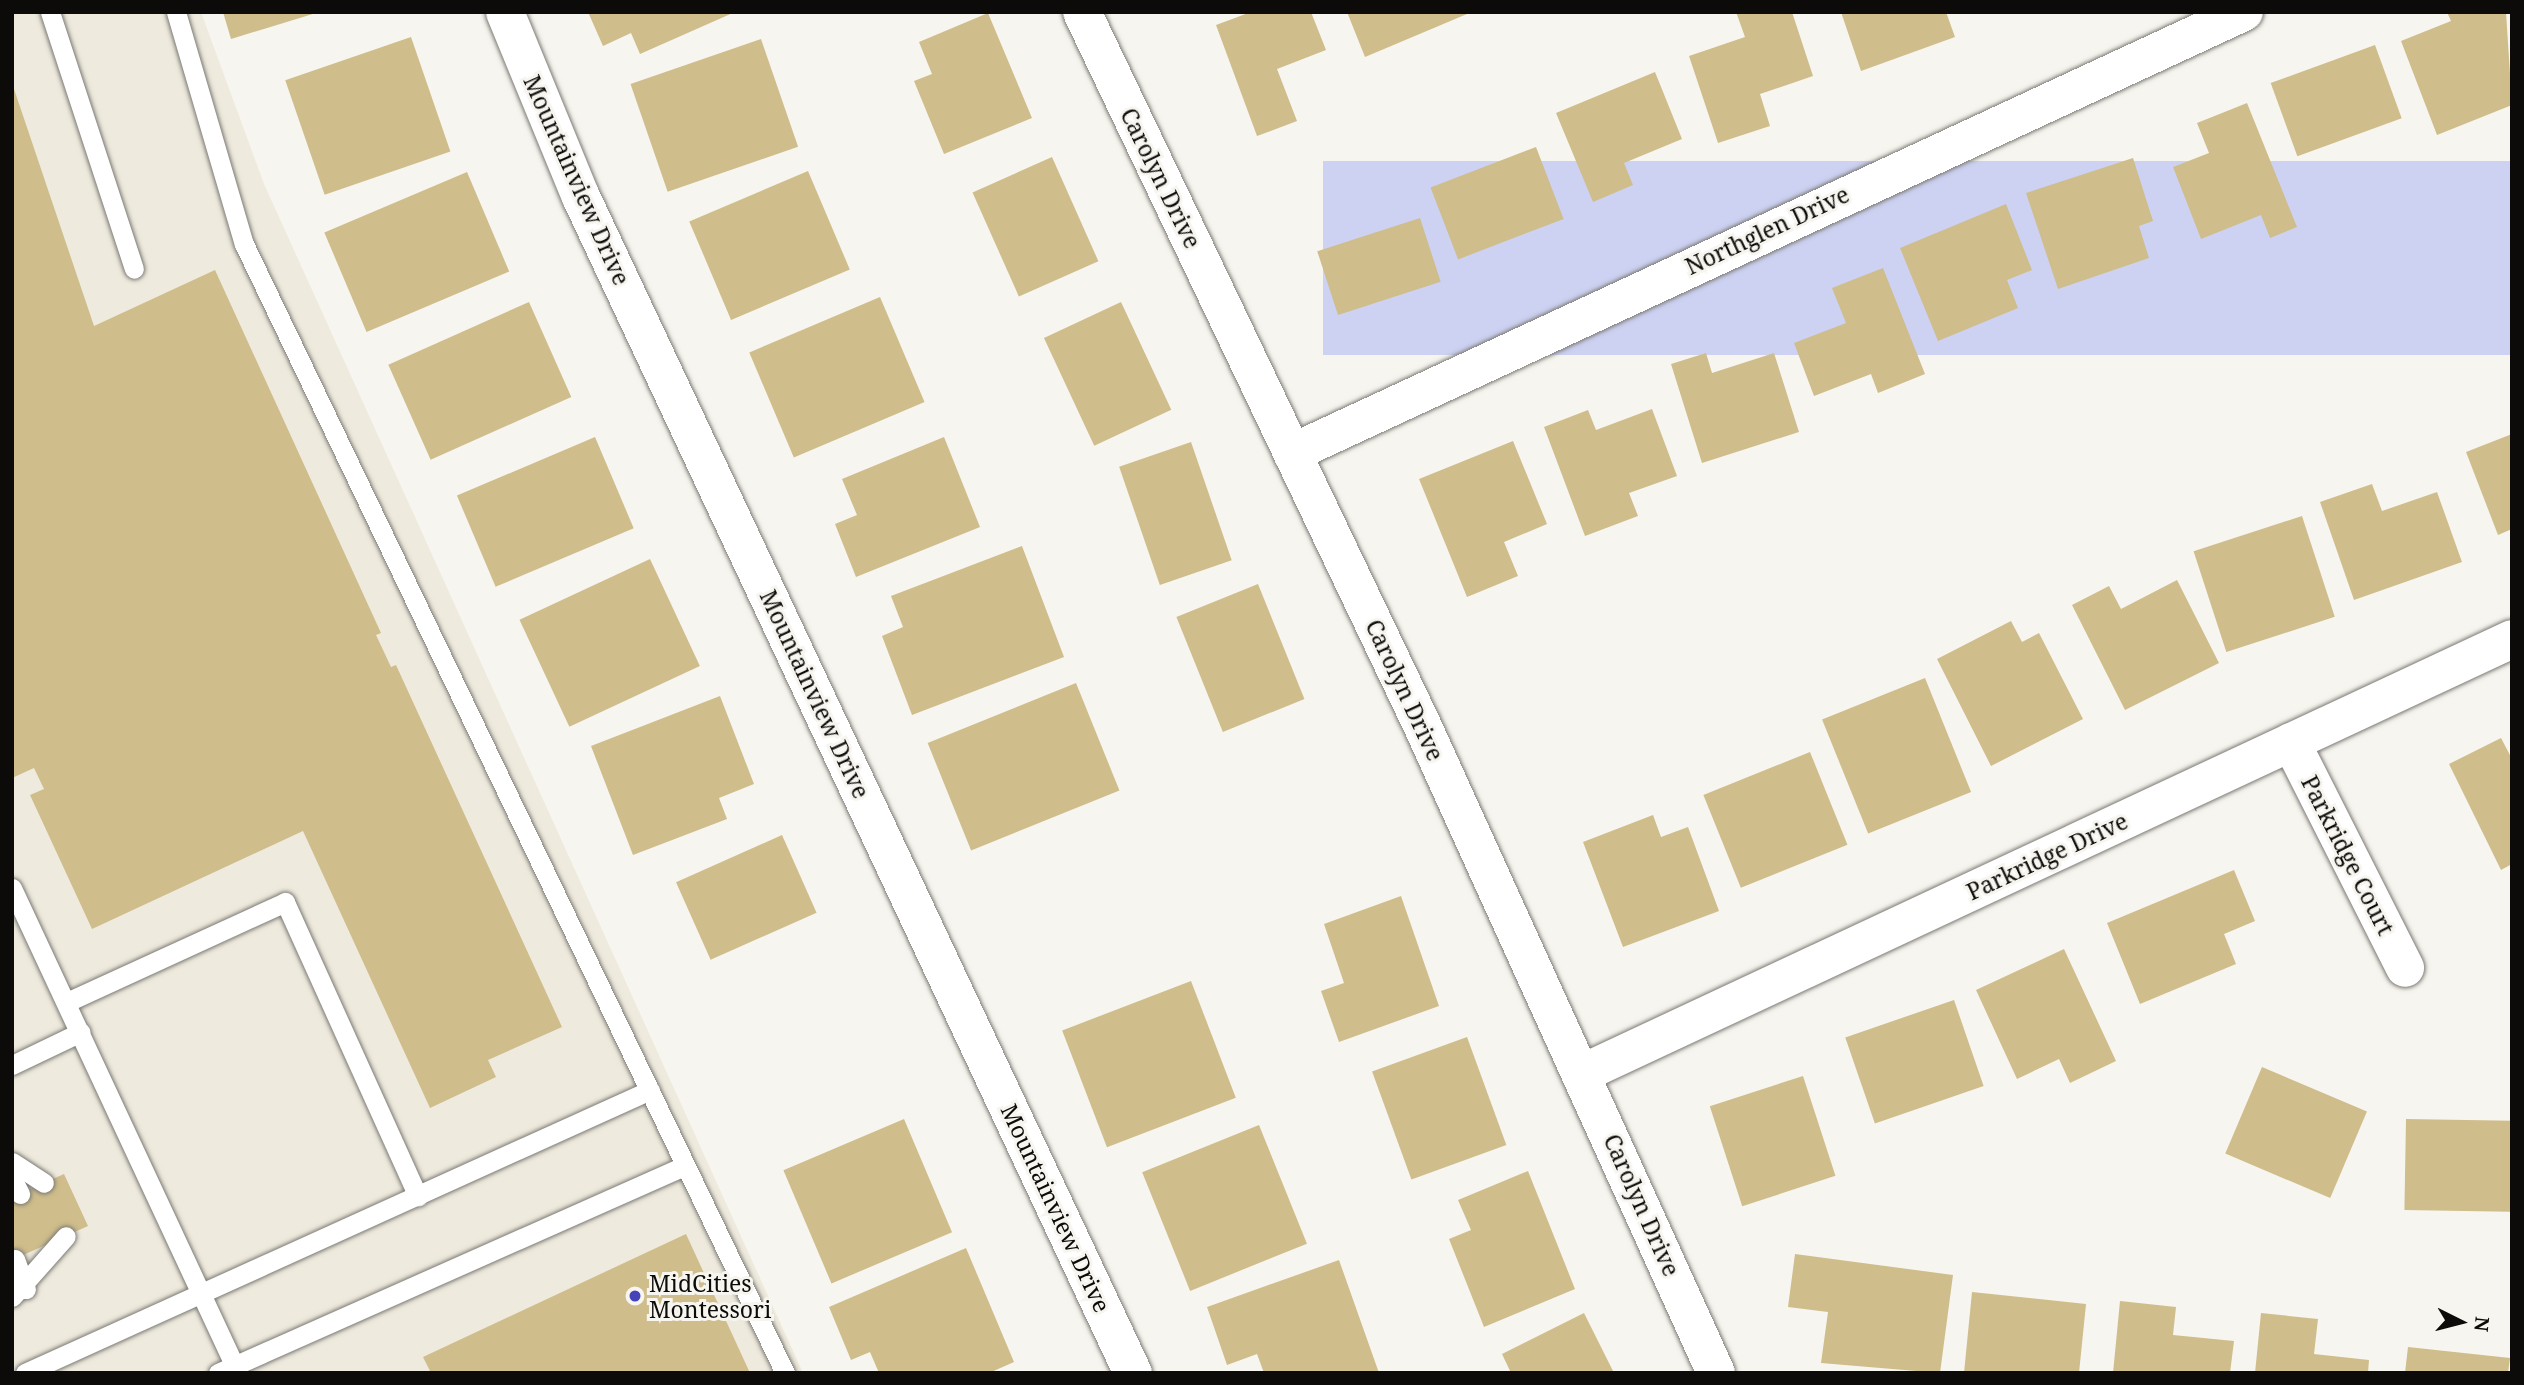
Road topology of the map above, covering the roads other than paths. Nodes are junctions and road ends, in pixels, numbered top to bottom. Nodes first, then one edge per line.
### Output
1 (50, 12) edge
2 (176, 12) edge
3 (505, 12) edge
4 (1082, 12) edge
5 (2245, 12) edge
6 (134, 269) dead end
7 (1293, 453) junction
8 (2512, 639) edge
9 (2291, 742) junction
10 (12, 888) edge
11 (2405, 968) dead end
12 (67, 1002) junction
13 (81, 1032) junction
14 (12, 1065) edge
15 (1583, 1073) junction
16 (650, 1090) junction
17 (12, 1162) edge
18 (684, 1166) junction
19 (44, 1183) dead end
20 (418, 1196) junction
21 (66, 1236) dead end
22 (42, 1247) dead end
23 (15, 1259) dead end
24 (19, 1293) edge
25 (205, 1293) junction
26 (230, 1370) edge
27 (25, 1373) edge
28 (785, 1373) edge
29 (1133, 1373) edge
30 (1716, 1373) edge

1 - 6 lane
2 - 16 lane
3 - 29 street, Mountainview Drive
4 - 7 street, Carolyn Drive
5 - 7 street, Northglen Drive
7 - 15 street, Carolyn Drive
8 - 9 street, Parkridge Drive
9 - 11 street, Parkridge Court
9 - 15 street, Parkridge Drive
10 - 12 lane
12 - 13 lane
12 - 20 lane
13 - 14 lane
13 - 25 lane
15 - 30 street, Carolyn Drive
16 - 18 lane
16 - 20 lane
17 - 19 lane
18 - 26 lane
18 - 28 lane
20 - 25 lane
21 - 24 lane
22 - 24 lane
23 - 24 lane
25 - 26 lane
25 - 27 lane

